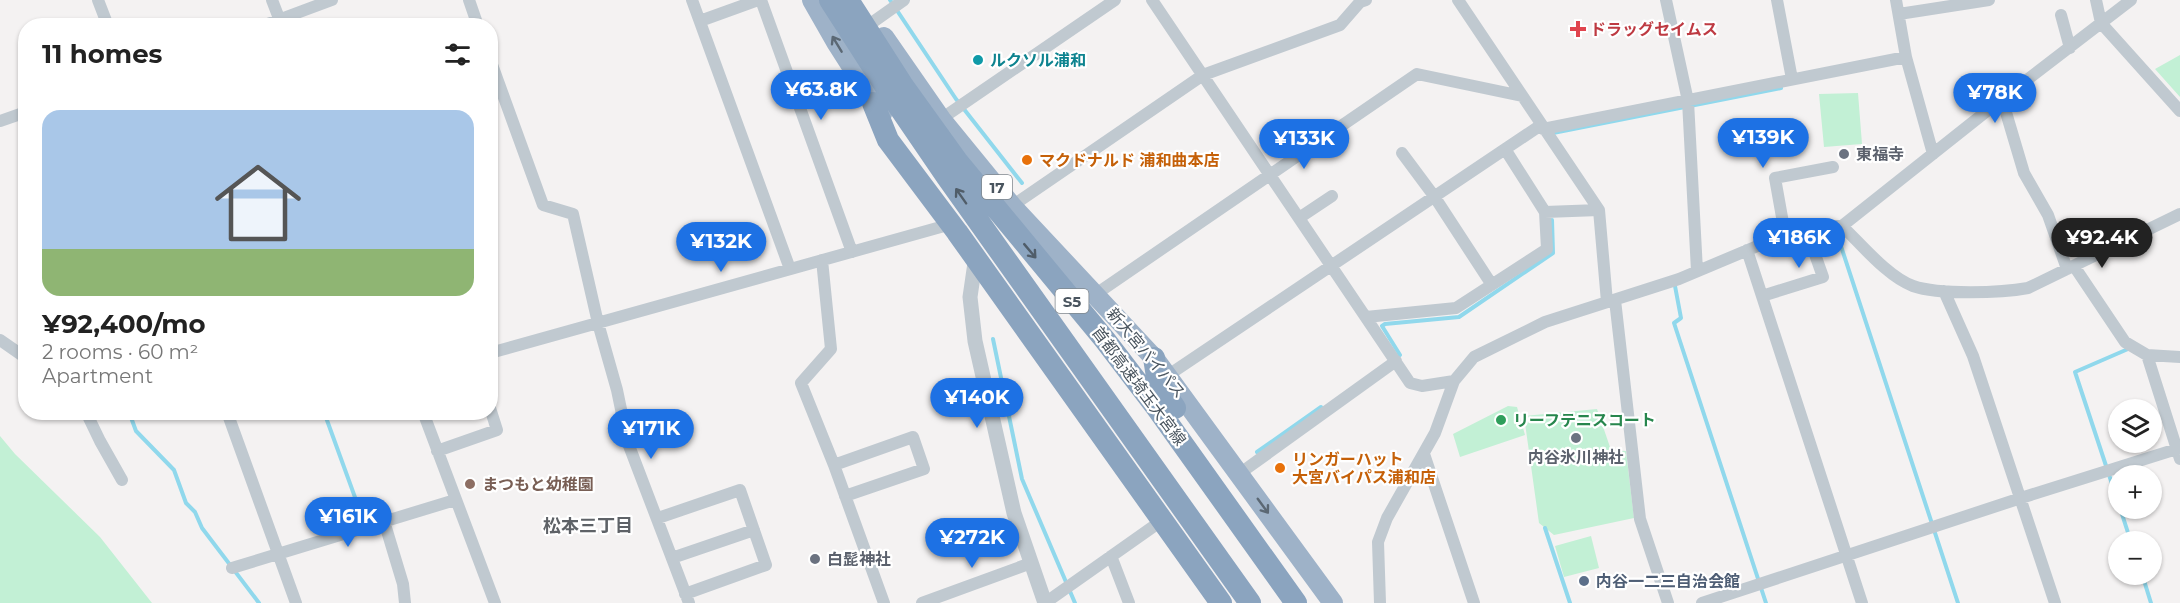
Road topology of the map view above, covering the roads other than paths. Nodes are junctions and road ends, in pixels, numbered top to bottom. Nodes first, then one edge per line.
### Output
1 (98, 0) edge
2 (272, 0) edge
3 (332, 0) edge
4 (469, 0) edge
5 (692, 0) edge
6 (759, 0) edge
7 (813, 0) edge
8 (830, 0) edge
9 (848, 0) edge
10 (860, 0) edge
11 (1115, 0) edge
12 (1152, 0) edge
13 (1366, 0) edge
14 (1458, 0) edge
15 (1666, 0) edge
16 (1778, 0) edge
17 (1896, 0) edge
18 (1989, 0) edge
19 (2096, 0) edge
20 (2131, 0) edge
21 (897, 5) edge
22 (1899, 14) junction
23 (2061, 15) dead end
24 (105, 18) edge
25 (279, 18) edge
26 (289, 18) edge
27 (475, 18) edge
28 (700, 21) junction
29 (873, 22) junction
30 (2101, 23) junction
31 (2070, 48) junction
32 (1906, 57) junction
33 (1203, 75) junction
34 (1792, 79) junction
35 (498, 81) edge
36 (1522, 96) junction
37 (2002, 99) junction
38 (1688, 101) junction
39 (873, 103) junction
40 (955, 110) junction
41 (2180, 111) edge
42 (18, 115) edge
43 (0, 121) edge
44 (1542, 127) junction
45 (1505, 149) junction
46 (1402, 153) dead end
47 (1933, 154) junction
48 (1833, 167) dead end
49 (1270, 175) junction
50 (1332, 196) dead end
51 (1434, 196) junction
52 (1012, 206) junction
53 (1599, 210) junction
54 (1545, 212) junction
55 (2180, 214) edge
56 (1299, 218) junction
57 (959, 222) junction
58 (1805, 226) junction
59 (1842, 226) junction
60 (1785, 234) junction
61 (978, 248) junction
62 (1746, 250) junction
63 (852, 252) junction
64 (822, 261) junction
65 (1331, 265) junction
66 (2071, 268) junction
67 (790, 269) junction
68 (1697, 271) junction
69 (1492, 285) junction
70 (1944, 291) junction
71 (1096, 294) junction
72 (1762, 296) junction
73 (970, 297) junction
74 (1014, 298) junction
75 (1611, 301) junction
76 (1366, 317) junction
77 (598, 323) junction
78 (0, 340) edge
79 (498, 351) edge
80 (18, 352) edge
81 (2147, 355) junction
82 (2180, 357) edge
83 (1396, 361) junction
84 (1160, 367) junction
85 (1454, 381) junction
86 (90, 420) edge
87 (230, 420) edge
88 (426, 420) edge
89 (493, 420) edge
90 (437, 451) junction
91 (2179, 452) edge
92 (1424, 454) junction
93 (834, 465) junction
94 (1239, 474) junction
95 (122, 480) dead end
96 (845, 496) junction
97 (2020, 498) junction
98 (455, 500) junction
99 (1170, 514) junction
100 (658, 518) junction
101 (384, 521) junction
102 (754, 530) junction
103 (278, 554) junction
104 (1846, 555) junction
105 (1111, 556) junction
106 (672, 558) junction
107 (1031, 563) junction
108 (232, 568) dead end
109 (687, 598) edge
110 (1304, 598) edge
111 (296, 603) edge
112 (405, 603) edge
113 (495, 603) edge
114 (884, 603) edge
115 (922, 603) edge
116 (1045, 603) edge
117 (1129, 603) edge
118 (1221, 603) edge
119 (1234, 603) edge
120 (1250, 603) edge
121 (1332, 603) edge
122 (1380, 603) edge
123 (1474, 603) edge
124 (1668, 603) edge
125 (1701, 603) edge
126 (1862, 603) edge
127 (2055, 603) edge

1 - 24 street
2 - 25 street
3 - 26 street
4 - 27 street
5 - 28 street
6 - 28 street
6 - 63 street
39 -> 7 highway
120 -> 8 highway, 首都高速埼玉大宮線 / S5
9 -> 110 highway, 首都高速埼玉大宮線 / S5
10 - 29 highway, 新大宮バイパス / 17
11 - 40 street
12 - 33 street
13 - 33 street
14 - 36 street
15 - 38 street
16 - 34 street
17 - 22 street
18 - 22 street
19 - 30 street
20 - 30 street
21 - 29 street
22 - 32 street
23 - 31 street
28 - 67 street
29 - 40 highway, 新大宮バイパス / 17
30 - 31 street
30 - 41 street
31 - 37 street
32 - 34 street
32 - 47 street
33 - 49 street
33 - 52 street
34 - 38 street
35 - 77 street
36 - 44 street
36 - 49 street
37 - 47 street
37 - 66 street
38 - 44 street
38 - 68 street
39 - 57 highway
39 - 118 highway
40 - 52 highway, 新大宮バイパス / 17
42 - 43 street
44 - 45 street
44 - 53 street
45 - 51 street
45 - 54 street
46 - 51 street
47 - 59 street
48 - 60 street
49 - 56 street
49 - 71 street
50 - 56 street
51 - 65 street
51 - 69 street
52 - 61 street
52 - 71 highway, 新大宮バイパス / 17
53 - 54 street
53 - 75 street
54 - 69 street
55 - 66 street
56 - 65 street
57 - 61 highway
57 - 63 street
58 - 59 street
58 - 60 street
58 - 72 street
59 - 70 street
60 - 62 street
61 - 73 street
61 - 74 highway
62 - 68 street
62 - 72 street
63 - 64 street
64 - 67 street
64 - 93 street
65 - 76 street
65 - 84 street
66 - 70 street
66 - 81 street
67 - 77 street
68 - 75 street
69 - 76 street
70 - 97 street
71 - 84 highway, 新大宮バイパス / 17
72 - 104 street
73 - 74 street
73 - 107 street
74 - 99 highway
75 - 85 street
75 - 124 street
76 - 83 street
77 - 79 street
77 - 100 street
78 - 80 street
81 - 82 street
81 - 91 street
83 - 85 street
83 - 94 street
84 - 94 highway, 新大宮バイパス / 17
84 - 110 highway, 17
85 - 92 street
86 - 95 street
87 - 103 street
88 - 90 street
89 - 90 street
90 - 98 street
91 - 97 street
92 - 122 street
92 - 123 street
93 - 96 street
93 - 96 street
94 -> 121 highway, 新大宮バイパス / 17
96 - 114 street
97 - 104 street
97 - 127 street
98 - 101 street
98 - 113 street
99 - 105 street
99 - 119 highway
100 - 102 street
100 - 106 street
101 - 103 street
101 - 112 street
102 - 106 street
102 - 109 street
103 - 108 street
103 - 111 street
104 - 125 street
104 - 126 street
105 - 116 street
105 - 117 street
106 - 109 street
107 - 115 street
107 - 116 street

